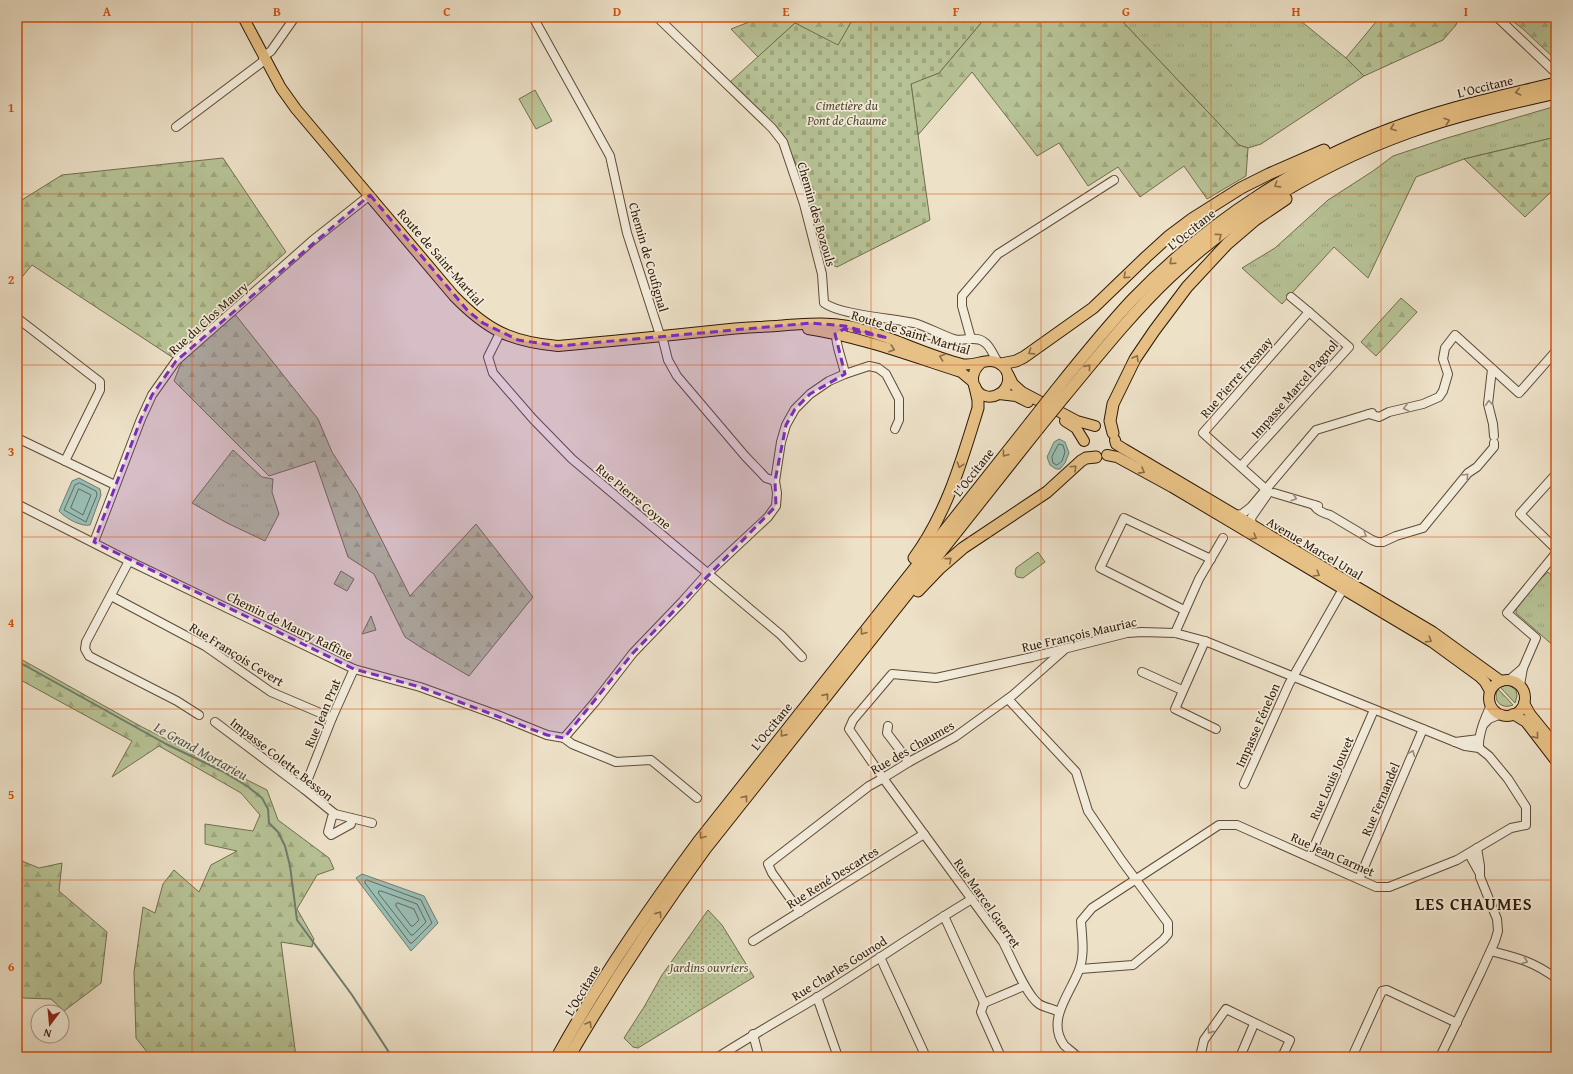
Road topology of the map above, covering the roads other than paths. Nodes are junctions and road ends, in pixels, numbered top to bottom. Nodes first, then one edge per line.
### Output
1 (243, 17) edge
2 (295, 17) edge
3 (533, 17) edge
4 (656, 17) edge
5 (1497, 17) edge
6 (264, 59) junction
7 (1556, 73) edge
8 (1556, 83) edge
9 (1556, 93) edge
10 (176, 128) dead end
11 (1376, 134) junction
12 (1353, 155) junction
13 (1114, 180) dead end
14 (370, 195) junction
15 (1291, 297) dead end
16 (1308, 312) junction
17 (17, 318) edge
18 (786, 325) junction
19 (500, 333) junction
20 (836, 333) junction
21 (661, 336) junction
22 (852, 337) junction
23 (888, 338) junction
24 (970, 339) junction
25 (984, 342) junction
26 (1556, 352) edge
27 (840, 353) junction
28 (981, 363) junction
29 (999, 363) junction
30 (1492, 369) junction
31 (845, 374) junction
32 (1008, 374) junction
33 (974, 384) junction
34 (999, 394) junction
35 (1060, 394) junction
36 (1095, 426) junction
37 (895, 429) dead end
38 (1114, 436) junction
39 (17, 438) edge
40 (1084, 441) junction
41 (1107, 455) junction
42 (1096, 457) junction
43 (65, 461) junction
44 (1241, 466) junction
45 (1556, 474) edge
46 (775, 481) junction
47 (115, 485) junction
48 (1172, 488) junction
49 (1270, 488) junction
50 (17, 504) edge
51 (1235, 515) junction
52 (1250, 522) junction
53 (1223, 538) dead end
54 (94, 542) junction
55 (1556, 549) edge
56 (1556, 553) edge
57 (1211, 559) junction
58 (129, 561) junction
59 (707, 574) junction
60 (1343, 589) junction
61 (111, 596) junction
62 (1184, 610) junction
63 (886, 613) junction
64 (1409, 618) junction
65 (1176, 633) junction
66 (1204, 640) junction
67 (1065, 649) junction
68 (802, 657) dead end
69 (1523, 668) junction
70 (354, 669) junction
71 (1142, 672) dead end
72 (1293, 677) junction
73 (1505, 680) junction
74 (1520, 685) junction
75 (1182, 690) junction
76 (1490, 691) junction
77 (1008, 699) junction
78 (1524, 703) junction
79 (1490, 705) junction
80 (1374, 710) junction
81 (1501, 714) junction
82 (1513, 714) junction
83 (199, 715) dead end
84 (332, 718) junction
85 (215, 722) dead end
86 (1484, 724) junction
87 (888, 726) dead end
88 (1216, 729) dead end
89 (1423, 729) junction
90 (564, 738) junction
91 (1479, 739) junction
92 (1455, 742) junction
93 (1556, 746) edge
94 (1480, 748) junction
95 (1556, 761) edge
96 (908, 762) junction
97 (883, 778) junction
98 (1244, 784) dead end
99 (304, 789) junction
100 (697, 798) dead end
101 (335, 814) junction
102 (351, 818) junction
103 (372, 823) dead end
104 (924, 834) junction
105 (1477, 848) junction
106 (1469, 854) junction
107 (1310, 856) junction
108 (1479, 872) junction
109 (1359, 879) junction
110 (1136, 880) junction
111 (972, 899) junction
112 (800, 912) junction
113 (944, 916) junction
114 (753, 941) dead end
115 (1490, 951) junction
116 (880, 957) junction
117 (1080, 969) junction
118 (1556, 978) edge
119 (1024, 986) junction
120 (817, 998) junction
121 (984, 1003) junction
122 (1059, 1012) junction
123 (1457, 1023) junction
124 (1254, 1024) junction
125 (753, 1034) junction
126 (557, 1057) edge
127 (569, 1057) edge
128 (718, 1057) edge
129 (759, 1057) edge
130 (838, 1057) edge
131 (926, 1057) edge
132 (1001, 1057) edge
133 (1078, 1057) edge
134 (1200, 1057) edge
135 (1240, 1057) edge
136 (1282, 1057) edge
137 (1352, 1057) edge
138 (1440, 1057) edge

1 - 6 main road, Route de Saint-Martial
2 - 6 street
3 - 21 street, Chemin de Coufignal
4 - 24 street, Chemin des Bozouls
5 - 7 street
6 - 10 street
6 - 14 main road, Route de Saint-Martial
8 -> 11 highway, L'Occitane
12 -> 9 highway, L'Occitane
11 -> 29 highway
11 -> 35 highway, L'Occitane
35 -> 12 highway, L'Occitane
38 -> 12 highway
13 - 24 street
14 - 19 main road, Route de Saint-Martial
14 - 47 street, Rue du Clos Maury
15 - 16 street
16 - 44 street, Rue Pierre Fresnay
16 - 44 street, Impasse Marcel Pagnol
17 - 43 street
18 - 20 main road, Route de Saint-Martial
18 - 21 main road, Route de Saint-Martial
18 - 23 main road, Route de Saint-Martial
19 - 21 main road, Route de Saint-Martial
19 - 59 street, Rue Pierre Coyne
20 - 22 main road, Route de Saint-Martial
20 - 23 main road
20 - 27 street
21 - 46 street, Chemin de Coufignal
22 - 27 street
22 -> 33 main road, Route de Saint-Martial
28 -> 23 main road, Route de Saint-Martial
24 - 25 street, Chemin des Bozouls
25 - 28 street
25 - 29 street
26 - 30 street
27 - 31 street
28 - 29 main road
28 - 33 main road
29 - 32 main road
30 -> 49 street
49 -> 30 street
31 - 37 street
31 - 46 street
32 - 34 main road
32 - 36 main road
33 - 34 main road
33 -> 63 highway
34 - 40 main road
35 - 63 highway, L'Occitane, bridge
36 - 38 main road
36 - 40 main road
38 - 41 main road
38 - 51 main road, Avenue Marcel Unal
39 - 43 street
40 - 42 main road
41 - 42 main road
41 -> 48 main road, Avenue Marcel Unal
63 -> 42 highway
43 - 47 street
44 - 49 street, Rue Pierre Fresnay
45 - 55 street
46 - 59 street
47 - 54 street, Rue du Clos Maury
48 - 52 street
48 -> 60 main road, Avenue Marcel Unal
49 - 51 street
49 - 52 street
50 - 54 street, Chemin de Maury Raffine
51 - 52 main road, Avenue Marcel Unal
52 - 64 main road, Avenue Marcel Unal
53 - 57 street
54 - 58 street, Chemin de Maury Raffine
56 - 69 street
57 - 62 street
57 - 62 street
58 - 61 street
58 - 70 street, Chemin de Maury Raffine
59 - 68 street, Rue Pierre Coyne
59 - 90 street
60 - 64 street
60 - 72 street, Impasse Fénelon
60 -> 76 main road, Avenue Marcel Unal
61 - 83 street
61 - 84 street, Rue François Cevert
62 - 65 street
63 -> 126 highway, L'Occitane
127 -> 63 highway, L'Occitane
64 - 73 main road, Avenue Marcel Unal
65 - 66 street, Rue François Mauriac
65 - 67 street, Rue François Mauriac
66 - 72 street, Rue François Mauriac
66 - 75 street
67 - 77 street, Rue des Chaumes
67 - 97 street, Rue François Mauriac
69 - 73 street
69 - 74 street
70 - 84 street, Rue Jean Prat
70 - 90 street, Chemin de Maury Raffine
71 - 75 street
72 - 80 street, Rue François Mauriac
72 - 98 street, Impasse Fénelon
73 - 74 main road
73 - 76 main road
74 - 78 main road
75 - 88 street
76 - 79 main road
77 - 96 street, Rue des Chaumes
77 - 110 street
78 - 82 main road
78 - 93 main road
79 - 81 main road
79 - 86 street
80 - 89 street, Rue François Mauriac
80 - 107 street, Rue Louis Jouvet
81 - 82 main road
81 - 86 street
82 -> 95 main road
84 - 99 street, Rue Jean Prat
85 - 99 street, Impasse Colette Besson
86 - 91 street
87 - 96 street
89 - 92 street, Rue François Mauriac
109 -> 89 street, Rue Fernandel
90 - 100 street, Chemin de Maury Raffine
91 - 92 street, Rue François Mauriac
91 - 94 street
92 - 94 street, Rue François Mauriac
94 - 105 street, Rue Jean Carmet
96 - 97 street, Rue des Chaumes
97 - 104 street, Rue Marcel Guerret
97 - 112 street, Rue des Chaumes
99 - 101 street, Impasse Colette Besson
101 - 102 street, Impasse Colette Besson
101 - 102 street, Impasse Colette Besson
102 - 103 street, Impasse Colette Besson
104 - 111 street, Rue Marcel Guerret
104 - 112 street, Rue René Descartes
105 - 106 street, Rue Jean Carmet
105 - 108 street
106 - 108 street
106 - 109 street, Rue Jean Carmet
107 - 109 street, Rue Jean Carmet
107 - 110 street, Rue Jean Carmet
108 - 115 street
110 - 117 street, Rue Jean Carmet
110 - 117 street
111 - 113 street, Rue Charles Gounod
111 - 119 street, Rue Marcel Guerret
112 - 114 street, Rue René Descartes
113 - 116 street, Rue Charles Gounod
113 - 121 street
115 -> 118 street
115 - 123 street
116 - 120 street, Rue Charles Gounod
116 - 131 street
117 - 122 street
119 - 121 street
119 - 122 street, Rue Marcel Guerret
120 - 125 street, Rue Charles Gounod
120 - 130 street
121 - 132 street
122 - 133 street
123 - 137 street
123 - 138 street
124 -> 134 street
124 - 135 street
124 - 136 street
125 - 128 street, Rue Charles Gounod
125 - 129 street

